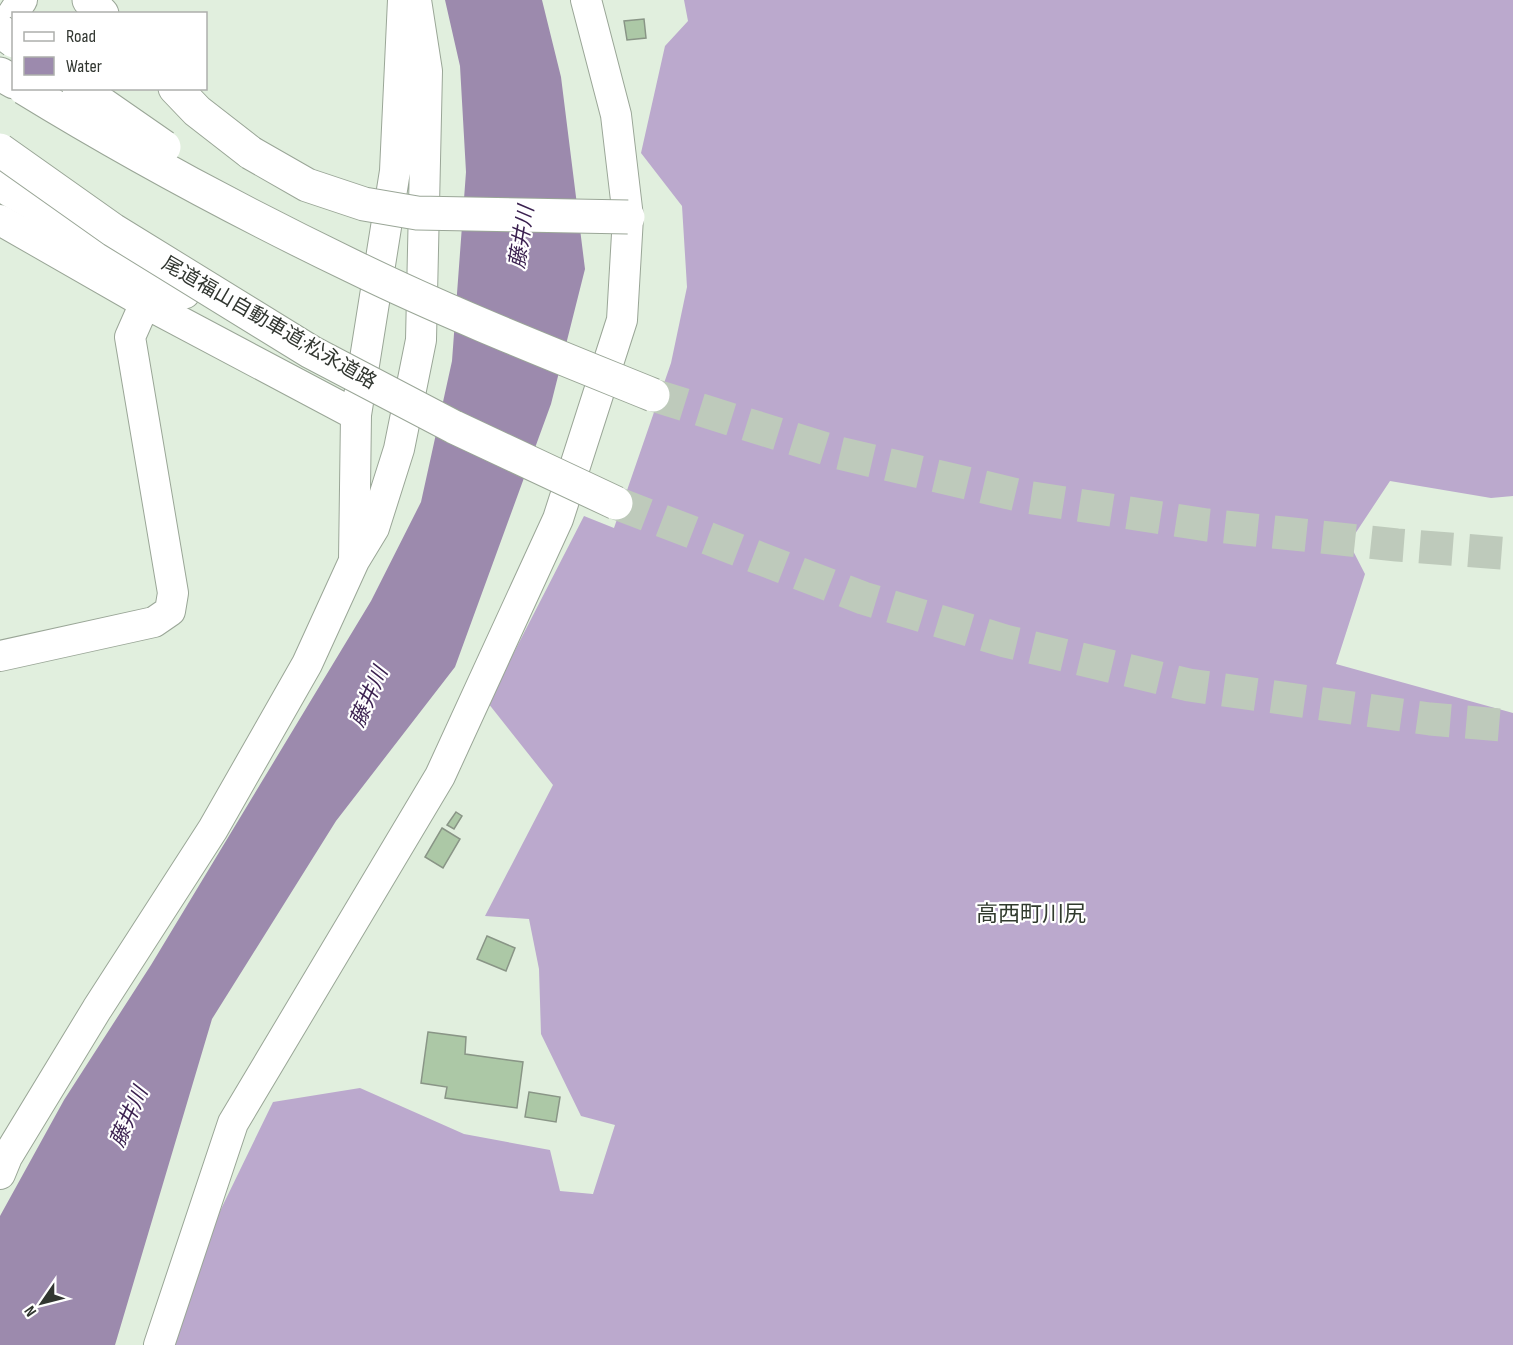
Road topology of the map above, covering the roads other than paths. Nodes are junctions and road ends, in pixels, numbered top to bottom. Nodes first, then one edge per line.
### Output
1 (89, 0) edge
2 (403, 0) edge
3 (416, 0) edge
4 (586, 0) edge
5 (597, 0) edge
6 (100, 12) edge
7 (12, 15) edge
8 (0, 32) edge
9 (27, 90) edge
10 (82, 90) edge
11 (177, 90) edge
12 (616, 116) junction
13 (0, 150) edge
14 (0, 184) edge
15 (628, 217) junction
16 (0, 220) edge
17 (145, 303) junction
18 (527, 344) junction
19 (311, 352) junction
20 (653, 395) tunnel mouth
21 (356, 415) junction
22 (616, 503) tunnel mouth
23 (354, 561) junction
24 (0, 656) edge
25 (0, 1174) edge
26 (159, 1345) edge

1 - 6 main road
2 - 21 street
3 - 23 street
4 - 12 street
5 - 12 street
7 - 8 street
9 - 18 main road, bridge
10 - 18 main road, bridge
11 - 15 main road, bridge
12 - 15 street
13 - 19 main road, 尾道福山自動車道;松永道路, bridge
14 - 19 main road, bridge
15 - 26 street
16 - 17 street
17 - 21 street
17 - 24 street
18 - 20 main road, bridge
19 - 22 main road, 尾道福山自動車道;松永道路, bridge
21 - 23 street
23 - 25 street

